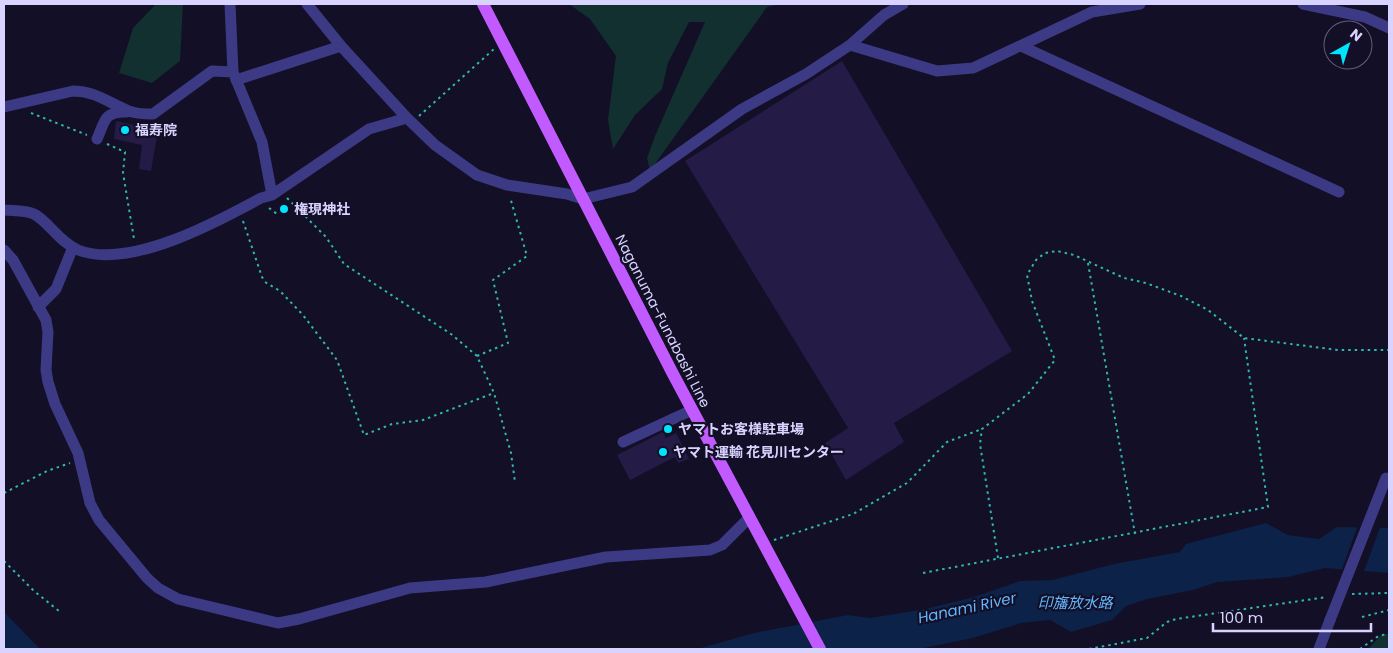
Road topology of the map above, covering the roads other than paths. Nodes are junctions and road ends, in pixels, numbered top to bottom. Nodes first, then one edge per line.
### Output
1 (230, 4) edge
2 (307, 4) edge
3 (483, 4) edge
4 (903, 4) edge
5 (1140, 4) edge
6 (1303, 4) edge
7 (1389, 28) edge
8 (850, 45) junction
9 (341, 46) junction
10 (1021, 46) junction
11 (235, 76) junction
12 (4, 108) edge
13 (131, 112) junction
14 (409, 120) junction
15 (97, 139) road end
16 (1339, 192) dead end
17 (266, 199) junction
18 (583, 199) junction
19 (4, 210) edge
20 (73, 247) junction
21 (4, 250) edge
22 (38, 307) junction
23 (692, 410) junction
24 (623, 442) dead end
25 (1388, 474) edge
26 (748, 518) junction
27 (820, 649) edge
28 (1319, 649) edge

1 - 11 street
2 - 9 street
3 - 18 main road, Naganuma-Funabashi Line
4 - 8 street
5 - 10 street
6 - 7 street
8 - 10 street
8 - 18 street
9 - 11 street
9 - 14 street
10 - 16 street
11 - 13 street
11 - 17 street
12 - 13 street
13 - 15 street
14 - 17 street
14 - 18 street
17 - 20 street
18 - 23 main road, Naganuma-Funabashi Line
19 - 20 street
20 - 22 street
21 - 22 street
22 - 26 street
23 - 24 street
23 - 26 main road, Naganuma-Funabashi Line
25 - 28 street, bridge
26 - 27 main road, Naganuma-Funabashi Line

